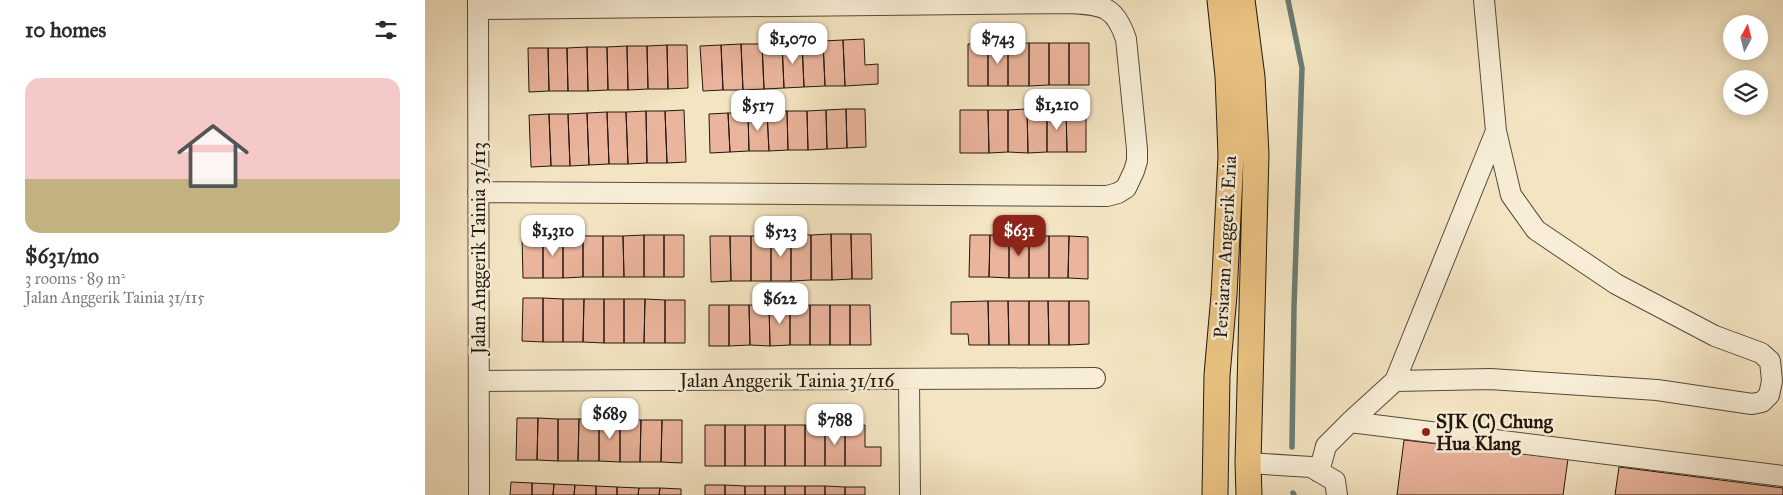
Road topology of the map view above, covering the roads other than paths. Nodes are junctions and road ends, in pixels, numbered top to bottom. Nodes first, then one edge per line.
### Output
1 (1219, 0) edge
2 (1242, 0) edge
3 (1484, 0) edge
4 (478, 5) edge
5 (1496, 131) junction
6 (478, 192) junction
7 (1095, 378) dead end
8 (909, 380) junction
9 (479, 381) junction
10 (1395, 381) junction
11 (1350, 422) junction
12 (1248, 463) junction
13 (1319, 472) junction
14 (1783, 476) edge
15 (479, 495) edge
16 (910, 495) edge
17 (1215, 495) edge
18 (1249, 495) edge
19 (1337, 495) edge

1 - 17 main road, Persiaran Anggerik Eria
2 - 12 main road, Persiaran Anggerik Eria
3 - 5 street
4 - 6 street, Jalan Anggerik Tainia 31/113
4 - 6 street
5 - 10 street
5 - 10 street
6 - 9 street, Jalan Anggerik Tainia 31/113
7 - 8 street, Jalan Anggerik Tainia 31/116
8 - 9 street, Jalan Anggerik Tainia 31/116
8 - 16 street
9 - 15 street, Jalan Anggerik Tainia 31/113
10 - 11 street
11 - 13 street
11 - 14 street
12 - 13 street
12 - 18 main road, Persiaran Anggerik Eria
13 - 19 street

